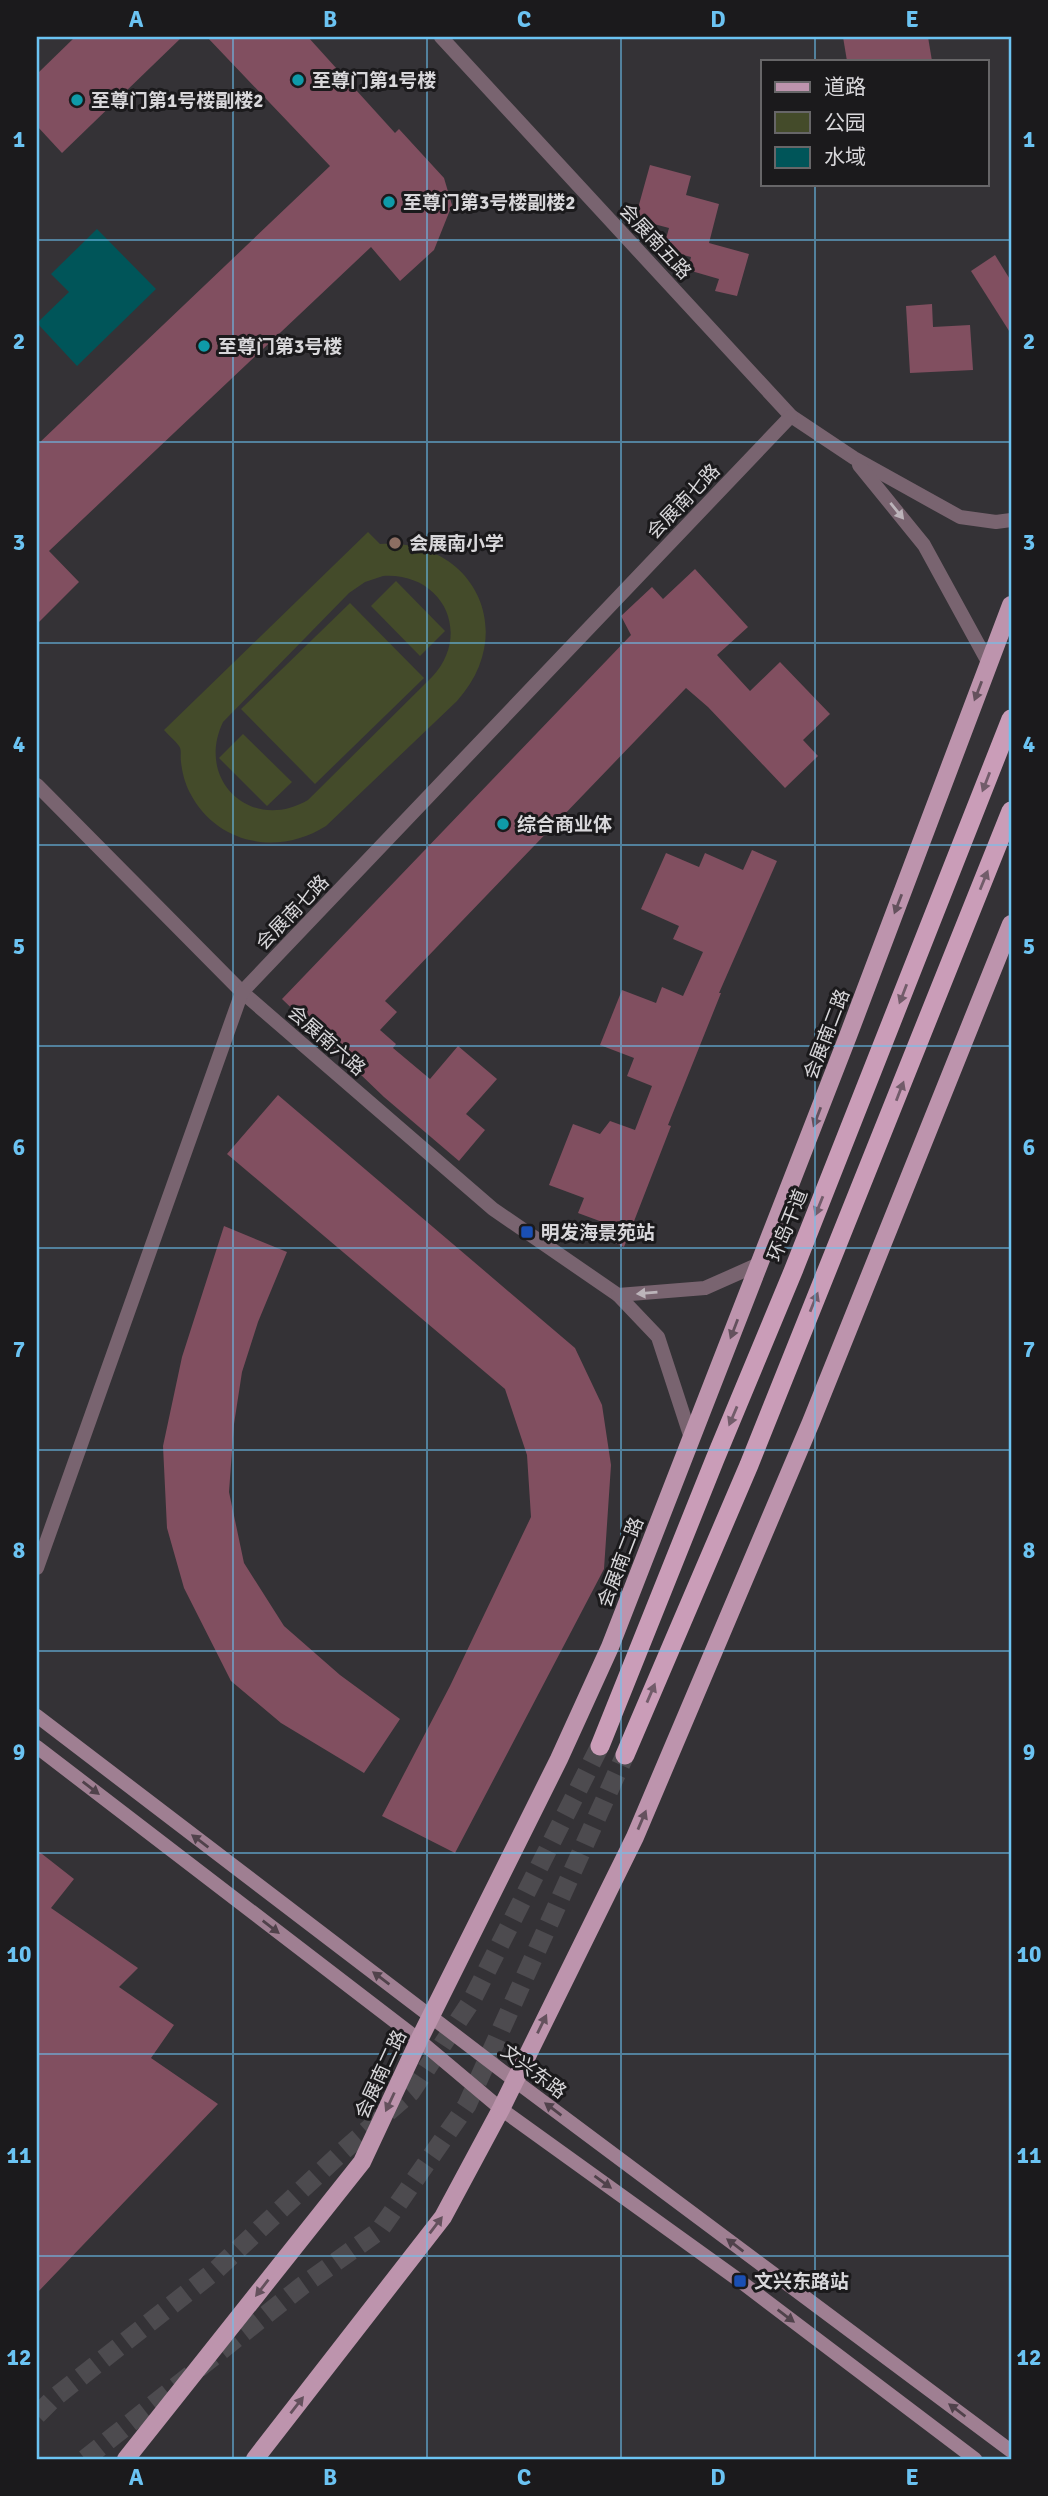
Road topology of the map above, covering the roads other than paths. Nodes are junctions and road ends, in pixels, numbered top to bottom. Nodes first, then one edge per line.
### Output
1 (441, 37) edge
2 (791, 416) junction
3 (854, 458) junction
4 (1011, 520) edge
5 (1011, 604) edge
6 (988, 662) junction
7 (1011, 719) edge
8 (37, 785) edge
9 (1011, 811) edge
10 (1011, 924) edge
11 (242, 992) junction
12 (759, 1264) junction
13 (618, 1295) junction
14 (691, 1438) junction
15 (37, 1567) edge
16 (37, 1716) edge
17 (600, 1746) tunnel mouth
18 (37, 1747) edge
19 (625, 1755) tunnel mouth
20 (431, 2016) junction
21 (419, 2040) junction
22 (514, 2080) junction
23 (501, 2109) junction
24 (1011, 2451) edge
25 (126, 2459) edge
26 (255, 2459) edge
27 (975, 2459) edge

1 - 2 street, 会展南五路
2 - 3 street, 会展南五路
2 - 11 street, 会展南七路
3 - 4 street
3 -> 6 street
5 - 6 main road, 会展南二路
6 -> 12 main road, 会展南二路
7 -> 17 highway, 环岛干道
8 - 11 street, 会展南六路
19 -> 9 highway
22 -> 10 main road
11 - 13 street, 会展南六路
11 - 15 street, 会展南七路
12 -> 13 street
12 -> 14 main road, 会展南二路
13 - 14 street, 会展南六路
14 - 20 main road, 会展南二路
20 -> 16 main road, 文兴东路
18 -> 21 main road
20 - 21 main road, 会展南二路
20 - 22 main road, 文兴东路
21 - 23 main road
21 -> 25 main road, 会展南二路
22 - 23 main road
24 -> 22 main road, 文兴东路
26 -> 23 main road
23 -> 27 main road

